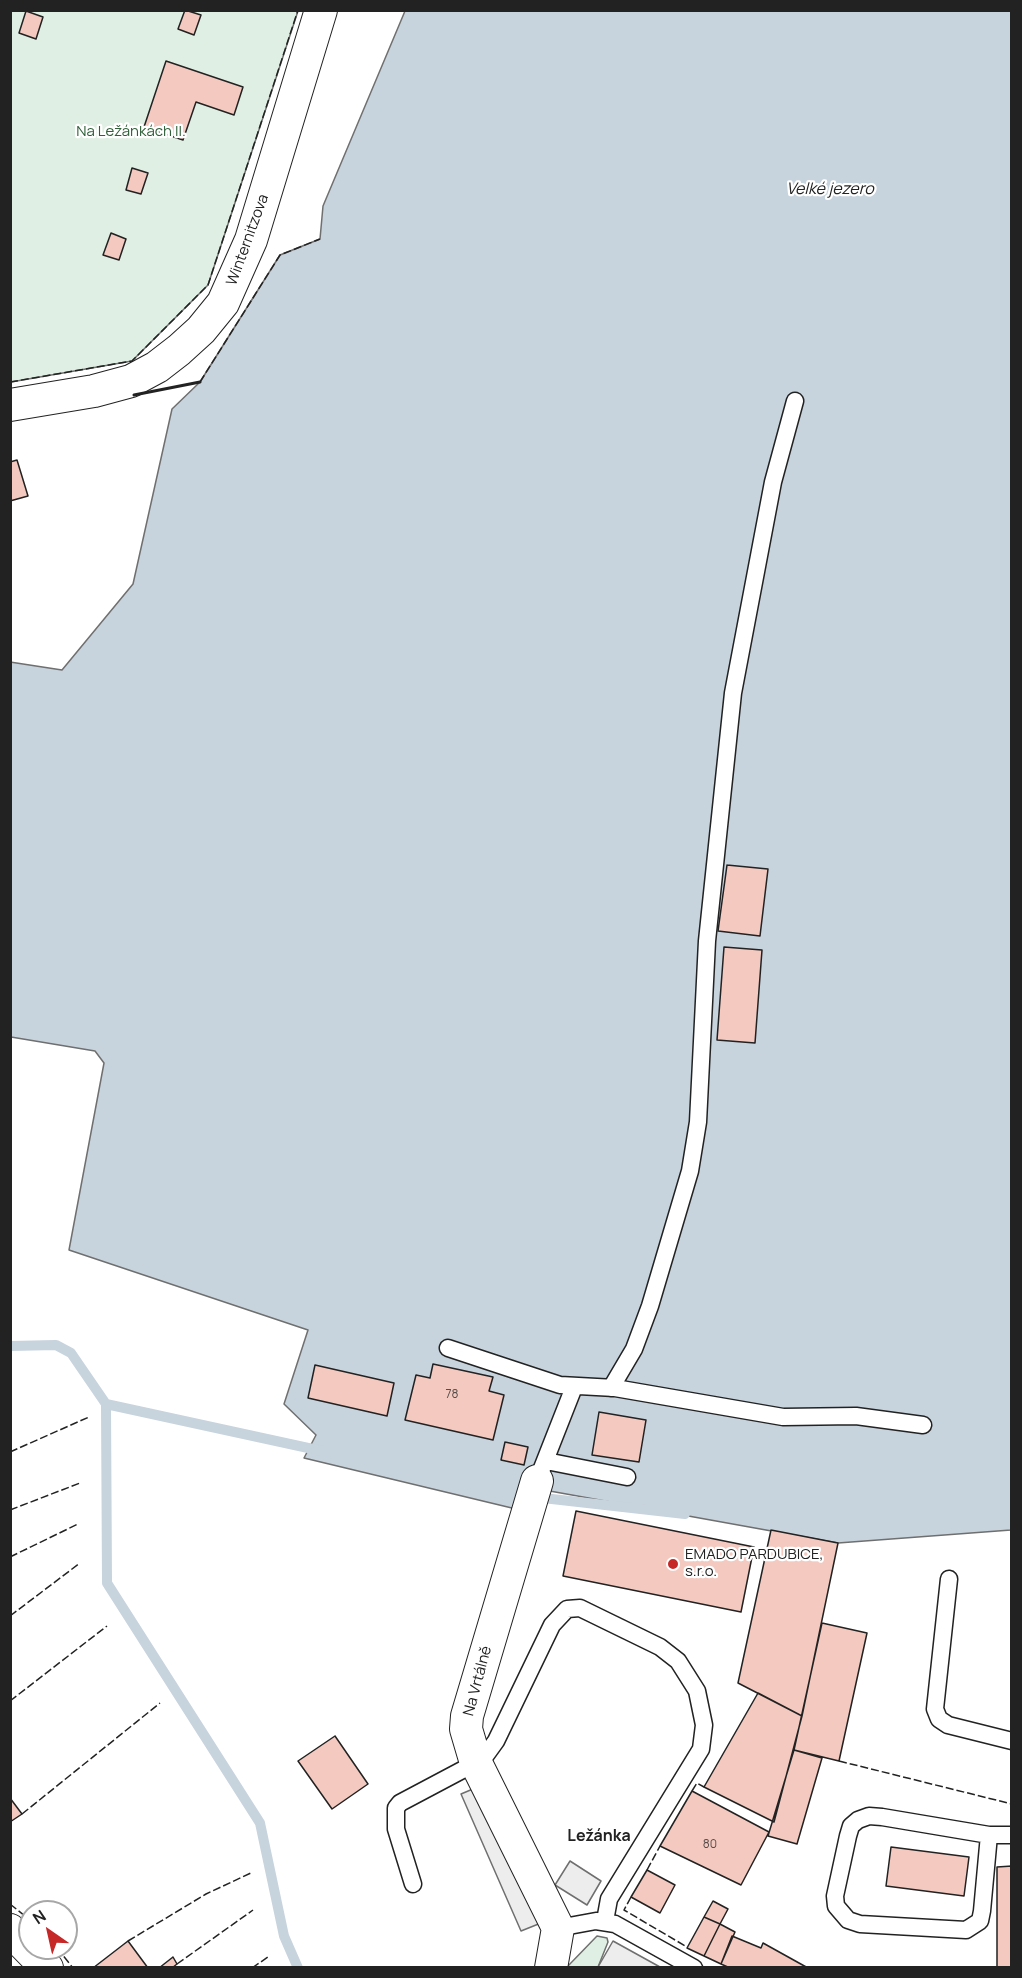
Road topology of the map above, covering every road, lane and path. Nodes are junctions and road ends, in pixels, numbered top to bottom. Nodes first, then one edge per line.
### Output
1 (321, 10) edge
2 (795, 401) dead end
3 (10, 405) edge
4 (447, 1348) dead end
5 (574, 1387) junction
6 (611, 1388) junction
7 (923, 1425) dead end
8 (542, 1471) junction
9 (627, 1477) dead end
10 (949, 1579) dead end
11 (1011, 1741) edge
12 (476, 1763) junction
13 (989, 1834) junction
14 (1011, 1835) edge
15 (413, 1884) dead end
16 (604, 1921) junction
17 (558, 1928) junction
18 (10, 1930) edge
19 (47, 1968) edge
20 (551, 1968) edge
21 (694, 1968) edge

1 - 3 street, Winternitzova
2 - 6 lane
4 - 5 lane
5 - 6 lane
5 - 8 lane, Na Vrtálně
6 - 7 lane
8 - 9 lane
8 - 12 street, Na Vrtálně
10 - 11 lane
12 - 15 lane
12 - 16 lane
12 - 17 street, Na Vrtálně
13 - 13 lane
13 - 14 lane
16 - 17 lane
16 - 21 lane
17 - 20 street
18 - 19 street

